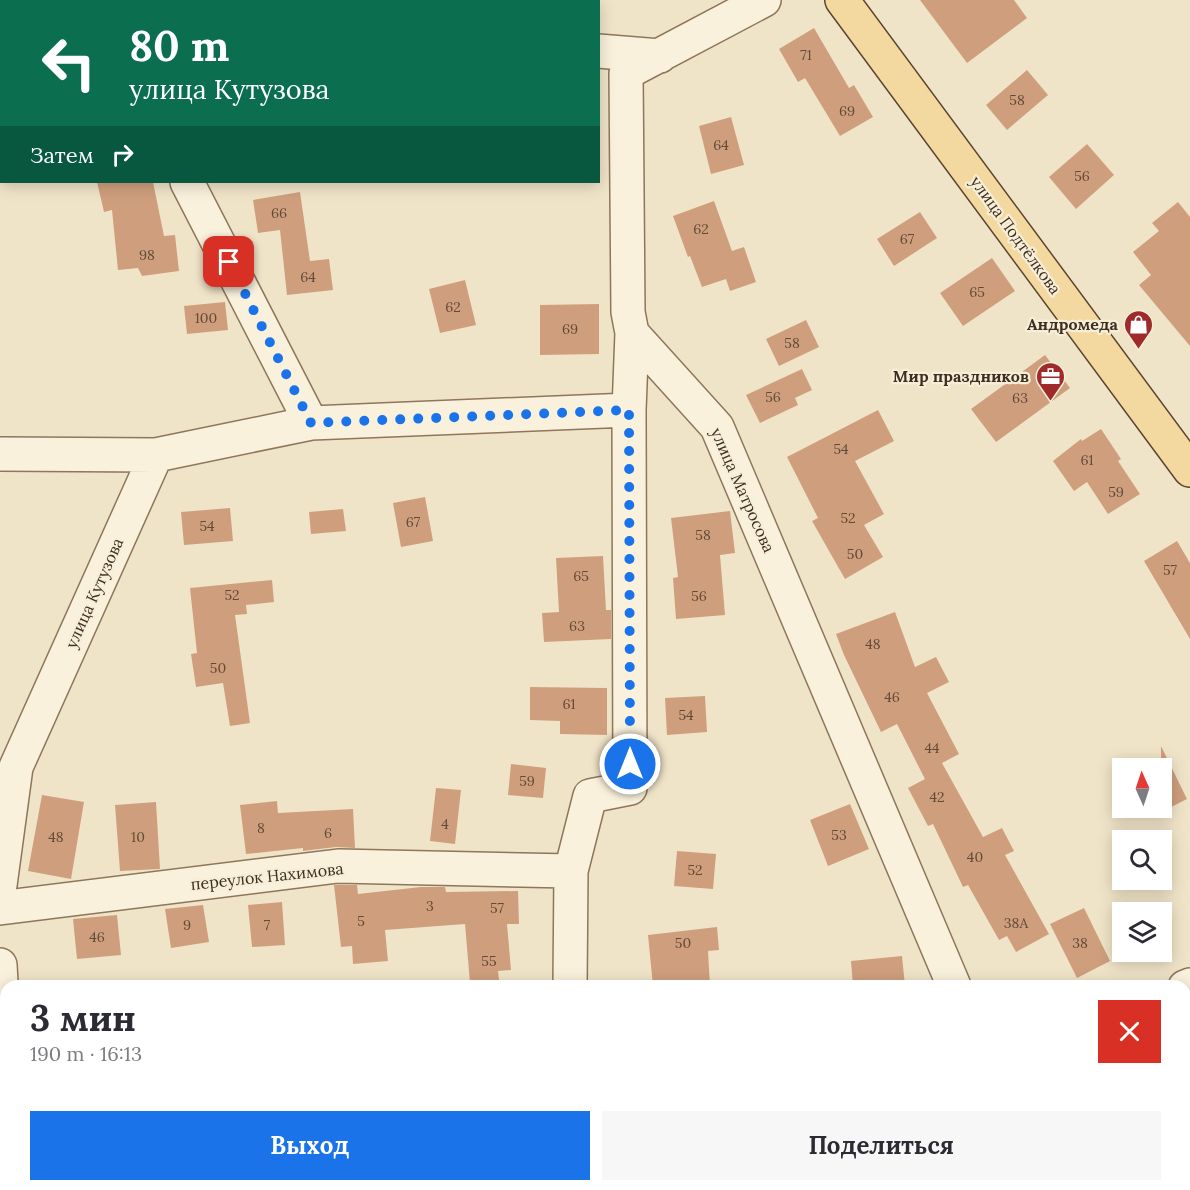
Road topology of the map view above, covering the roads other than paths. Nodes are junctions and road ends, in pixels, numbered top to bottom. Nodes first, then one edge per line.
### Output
1 (764, 0) edge
2 (842, 0) edge
3 (600, 51) edge
4 (660, 56) junction
5 (189, 183) edge
6 (632, 333) junction
7 (629, 410) junction
8 (311, 423) junction
9 (0, 454) edge
10 (156, 455) junction
11 (1190, 470) edge
12 (571, 871) junction
13 (0, 885) edge
14 (0, 908) edge
15 (0, 965) edge
16 (1, 980) edge
17 (570, 980) edge
18 (951, 980) edge

1 - 4 street
2 - 11 main road, улица Подтёлкова
3 - 4 street
4 - 6 street
5 - 8 street
6 - 7 street
6 - 18 street, улица Матросова
7 - 8 street
7 - 12 street
8 - 10 street
9 - 10 street
10 - 13 street, улица Кутузова
12 - 14 street, переулок Нахимова
12 - 17 street
15 - 16 street

